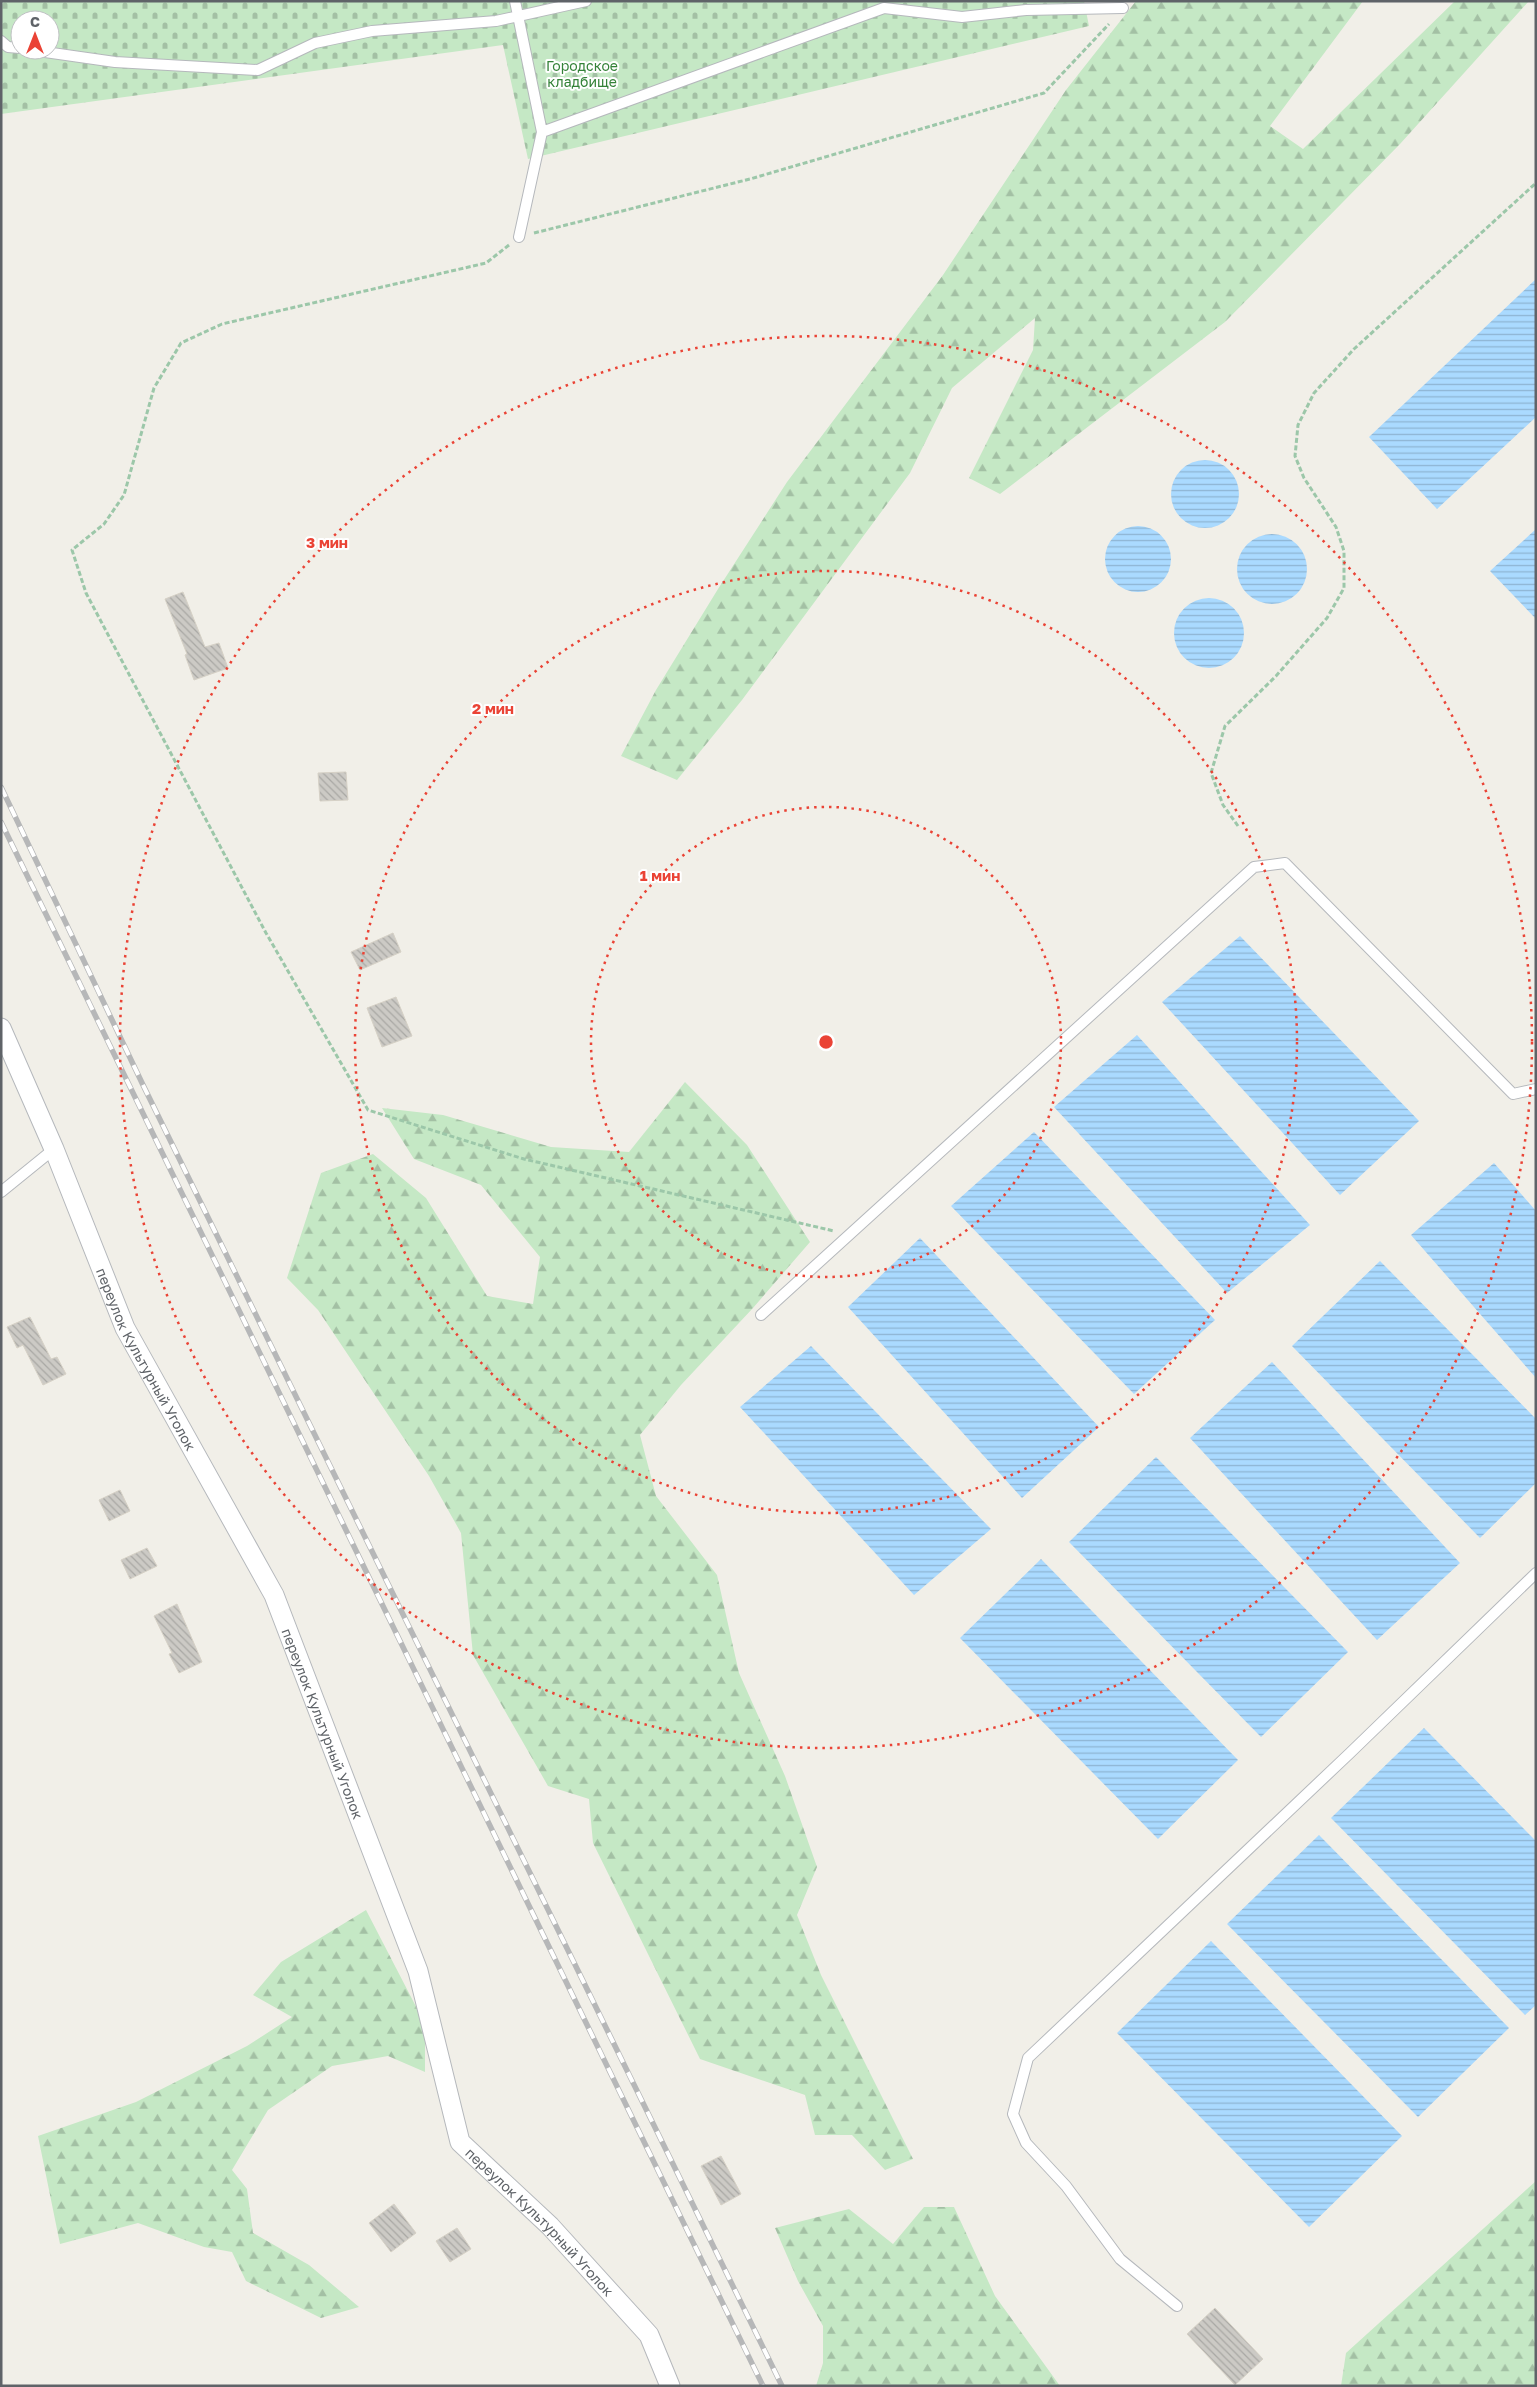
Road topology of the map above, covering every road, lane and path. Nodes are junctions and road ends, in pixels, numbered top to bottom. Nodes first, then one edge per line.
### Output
1 (515, 1) edge
2 (586, 1) edge
3 (1123, 8) joint
4 (517, 15) junction
5 (60, 54) edge
6 (542, 132) junction
7 (1536, 183) edge
8 (519, 237) junction
9 (1238, 826) dead end
10 (1, 1028) edge
11 (1536, 1089) edge
12 (54, 1149) junction
13 (1, 1192) edge
14 (849, 1234) junction
15 (760, 1315) dead end
16 (1536, 1573) edge
17 (1178, 2306) dead end
18 (670, 2386) edge

1 - 4 lane
2 - 4 lane
3 - 6 lane
3 - 8 path
4 - 5 lane
4 - 6 lane
6 - 8 lane
7 - 9 path
8 - 14 path
10 - 12 street, переулок Культурный Уголок
11 - 14 lane
12 - 13 lane
12 - 18 street, переулок Культурный Уголок
14 - 15 lane
16 - 17 lane

